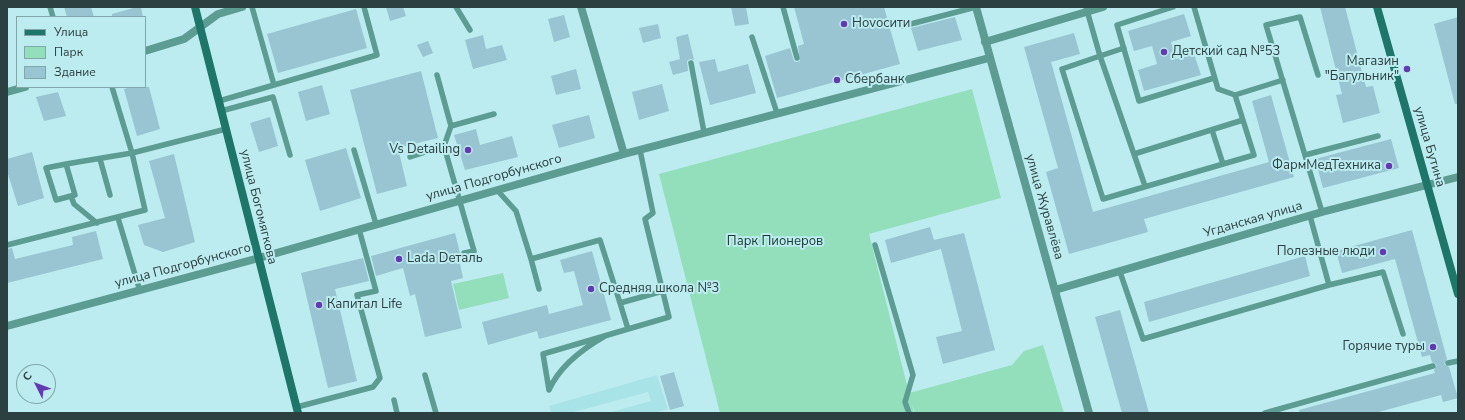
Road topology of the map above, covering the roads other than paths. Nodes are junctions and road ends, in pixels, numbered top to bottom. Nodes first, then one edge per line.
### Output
1 (195, 7) edge
2 (242, 7) edge
3 (252, 7) edge
4 (364, 7) edge
5 (456, 7) edge
6 (581, 7) edge
7 (783, 7) edge
8 (976, 7) edge
9 (1103, 7) edge
10 (1174, 7) edge
11 (1194, 7) edge
12 (1377, 7) edge
13 (1086, 9) edge
14 (903, 26) dead end
15 (200, 27) junction
16 (470, 30) dead end
17 (752, 37) dead end
18 (985, 42) junction
19 (1124, 48) junction
20 (146, 51) edge
21 (1100, 56) junction
22 (797, 58) dead end
23 (989, 58) junction
24 (691, 63) dead end
25 (1318, 74) dead end
26 (437, 75) dead end
27 (1214, 78) junction
28 (1283, 80) junction
29 (274, 85) junction
30 (21, 88) edge
31 (112, 88) edge
32 (7, 92) edge
33 (1235, 95) junction
34 (219, 101) junction
35 (221, 111) junction
36 (494, 114) dead end
37 (777, 114) junction
38 (1243, 120) junction
39 (451, 126) junction
40 (226, 129) junction
41 (1212, 130) junction
42 (704, 132) junction
43 (1378, 136) dead end
44 (444, 146) junction
45 (354, 150) dead end
46 (640, 150) junction
47 (132, 153) junction
48 (624, 154) junction
49 (1134, 154) junction
50 (290, 155) dead end
51 (1305, 155) junction
52 (410, 157) dead end
53 (100, 159) junction
54 (66, 164) junction
55 (1223, 164) junction
56 (1458, 177) edge
57 (1428, 185) junction
58 (1145, 186) junction
59 (497, 190) junction
60 (110, 195) dead end
61 (71, 196) junction
62 (460, 200) junction
63 (1322, 212) junction
64 (1310, 216) junction
65 (118, 218) junction
66 (97, 223) junction
67 (376, 224) junction
68 (359, 229) junction
69 (7, 245) edge
70 (875, 245) dead end
71 (464, 253) dead end
72 (260, 258) junction
73 (531, 259) junction
74 (1120, 272) junction
75 (1329, 285) junction
76 (539, 289) dead end
77 (663, 290) junction
78 (1055, 290) junction
79 (140, 291) junction
80 (1458, 294) edge
81 (620, 302) junction
82 (7, 326) edge
83 (628, 329) junction
84 (1403, 334) dead end
85 (605, 336) junction
86 (1458, 360) edge
87 (1448, 363) dead end
88 (1433, 366) dead end
89 (425, 376) dead end
90 (394, 400) dead end
91 (298, 410) edge
92 (397, 413) edge
93 (436, 413) edge
94 (909, 413) edge
95 (1089, 413) edge
96 (1265, 413) edge

1 - 15 main road, улица Богомягкова
2 - 15 street
3 - 29 lane
4 - 29 lane
5 - 16 lane
6 - 48 street
7 - 22 lane
8 - 14 lane
8 - 18 street, улица Журавлёва
9 - 13 street
10 - 19 lane
11 - 27 lane
12 - 57 main road, улица Бутина
13 - 18 street
13 - 21 lane
15 - 20 street
15 - 34 main road, улица Богомягкова
17 - 37 lane
18 - 23 street, улица Журавлёва
19 - 21 lane
19 - 27 lane
21 - 49 lane
21 - 58 lane
23 - 37 street, улица Подгорбунского
23 - 78 street, улица Журавлёва
24 - 42 lane
25 - 28 lane
26 - 39 lane
27 - 33 lane
28 - 33 lane
28 - 51 lane
29 - 34 lane
30 - 32 street
31 - 47 lane
33 - 38 lane
34 - 35 main road, улица Богомягкова
35 - 40 main road, улица Богомягкова
35 - 50 lane
36 - 39 lane
37 - 42 street, улица Подгорбунского
38 - 41 lane
38 - 55 lane
39 - 44 lane
40 - 47 lane
40 - 72 main road, улица Богомягкова
41 - 49 lane
41 - 55 lane
42 - 46 street, улица Подгорбунского
43 - 51 lane
44 - 52 lane
44 - 62 lane
45 - 67 lane
46 - 48 street, улица Подгорбунского
46 - 77 lane
47 - 53 lane
47 - 65 lane
48 - 59 street, улица Подгорбунского
49 - 58 lane
51 - 63 lane
53 - 54 lane
53 - 60 lane
54 - 61 lane
54 - 61 lane
55 - 58 lane
56 - 57 street, Угданская улица
57 - 63 street, Угданская улица
57 - 80 main road, улица Бутина
59 - 62 street, улица Подгорбунского
59 - 73 lane
61 - 66 lane
62 - 67 street, улица Подгорбунского
62 - 71 lane
63 - 64 street, Угданская улица
64 - 74 street, Угданская улица
64 - 75 lane
65 - 66 lane
65 - 79 lane
66 - 69 lane
67 - 68 street, улица Подгорбунского
68 - 72 street, улица Подгорбунского
68 - 91 lane
70 - 94 lane
72 - 79 street, улица Подгорбунского
72 - 91 main road, улица Богомягкова
73 - 76 lane
73 - 81 lane
74 - 75 lane
74 - 78 street, Угданская улица
75 - 84 lane
77 - 81 lane
77 - 83 lane
78 - 95 street, улица Журавлёва
79 - 82 street, улица Подгорбунского
81 - 83 lane
83 - 85 lane
85 - 85 lane
86 - 87 lane
88 - 96 lane
89 - 93 lane
90 - 92 lane

